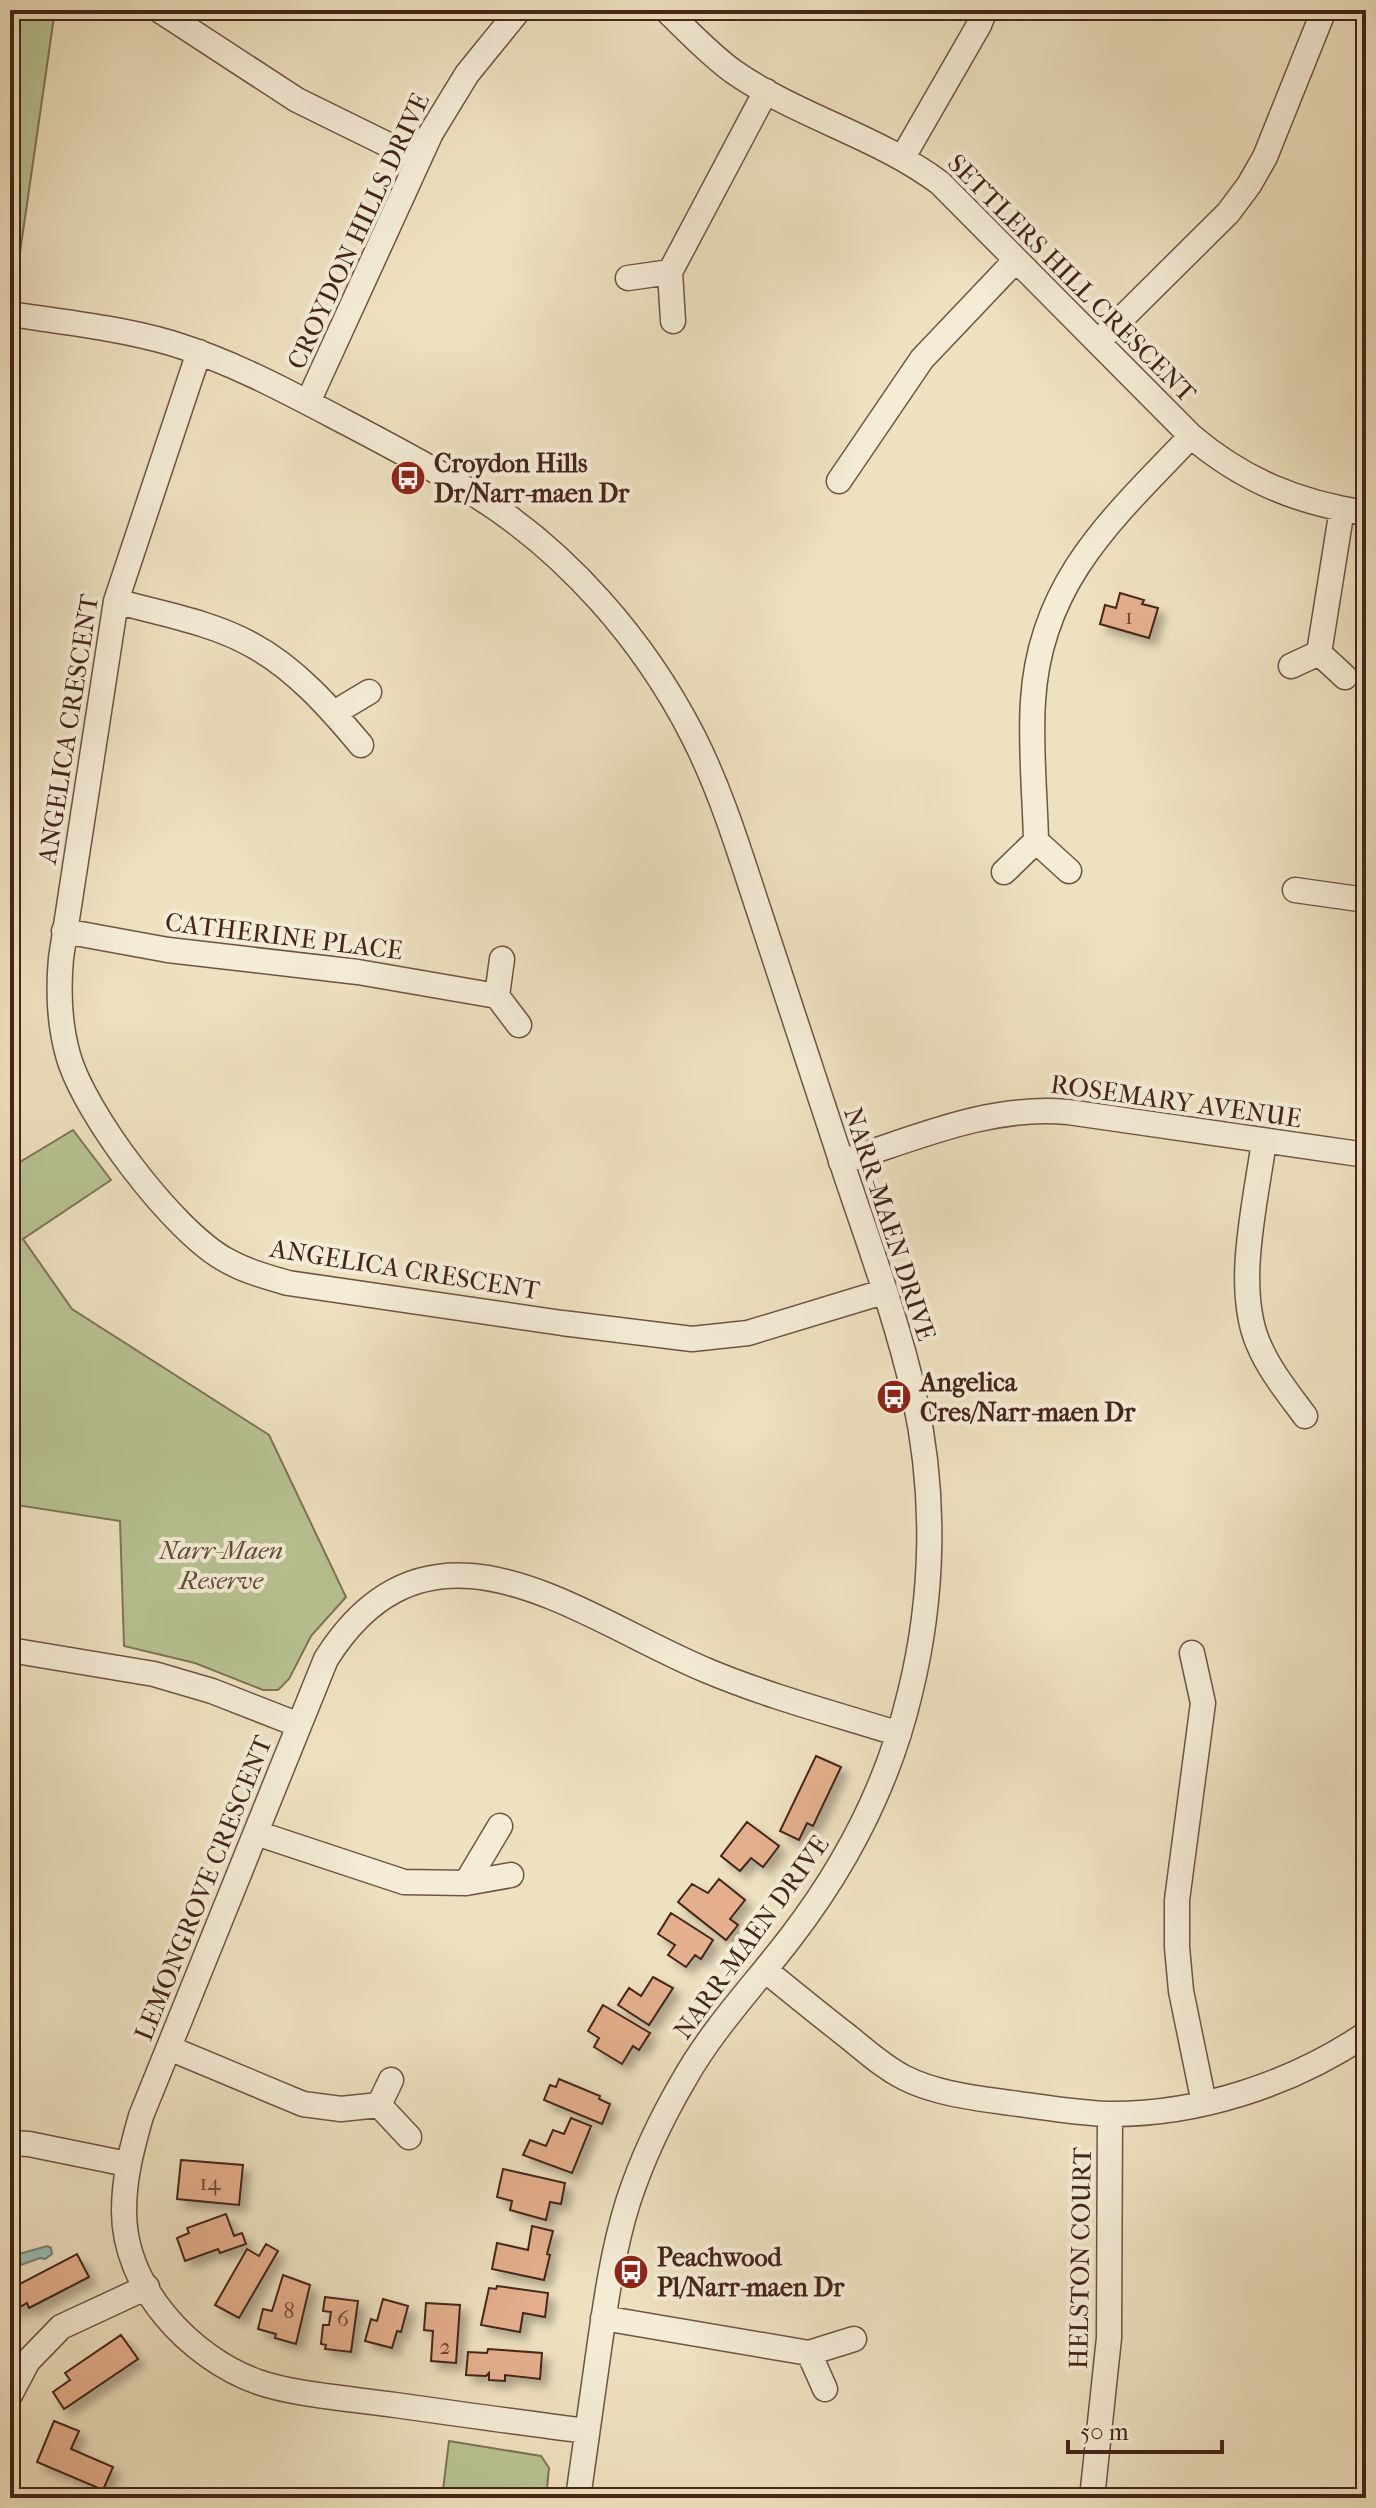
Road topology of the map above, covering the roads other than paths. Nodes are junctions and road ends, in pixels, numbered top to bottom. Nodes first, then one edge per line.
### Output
1 (159, 10) edge
2 (519, 10) edge
3 (666, 10) edge
4 (985, 10) edge
5 (1324, 10) edge
6 (766, 91) junction
7 (903, 157) junction
8 (417, 159) junction
9 (1016, 260) junction
10 (670, 272) junction
11 (628, 278) dead end
12 (10, 314) edge
13 (673, 321) dead end
14 (1098, 342) junction
15 (199, 352) junction
16 (308, 402) junction
17 (1191, 436) junction
18 (839, 481) dead end
19 (1354, 511) edge
20 (116, 601) junction
21 (1319, 653) junction
22 (1291, 666) dead end
23 (1345, 677) dead end
24 (369, 692) dead end
25 (334, 713) junction
26 (361, 745) dead end
27 (1036, 841) junction
28 (1069, 871) dead end
29 (1004, 872) dead end
30 (1295, 890) dead end
31 (1366, 900) edge
32 (64, 931) junction
33 (502, 959) dead end
34 (497, 996) junction
35 (519, 1025) dead end
36 (1264, 1141) junction
37 (1366, 1155) edge
38 (841, 1162) junction
39 (883, 1292) junction
40 (1305, 1416) dead end
41 (10, 1650) edge
42 (1192, 1653) dead end
43 (299, 1725) junction
44 (899, 1734) junction
45 (500, 1826) dead end
46 (256, 1833) junction
47 (511, 1875) dead end
48 (466, 1883) junction
49 (765, 1970) junction
50 (1366, 2034) edge
51 (169, 2048) junction
52 (391, 2080) dead end
53 (1204, 2103) junction
54 (379, 2105) junction
55 (1110, 2114) junction
56 (409, 2137) dead end
57 (10, 2143) edge
58 (127, 2164) junction
59 (147, 2287) junction
60 (603, 2318) junction
61 (854, 2339) dead end
62 (809, 2353) junction
63 (825, 2389) dead end
64 (10, 2395) edge
65 (587, 2431) junction
66 (578, 2498) edge
67 (1092, 2498) edge

1 - 8 street
2 - 8 street, CROYDON HILLS DRIVE
3 - 6 street, SETTLERS HILL CRESCENT
4 - 7 street
5 - 14 street
6 - 7 street, SETTLERS HILL CRESCENT
6 - 10 street
7 - 9 street, SETTLERS HILL CRESCENT
8 - 16 street, CROYDON HILLS DRIVE
9 - 14 street, SETTLERS HILL CRESCENT
9 - 18 street
10 - 11 street
10 - 13 street
12 - 15 street, NARR-MAEN DRIVE
14 - 17 street, SETTLERS HILL CRESCENT
15 - 16 street, NARR-MAEN DRIVE
15 - 20 street, ANGELICA CRESCENT
16 - 38 street, NARR-MAEN DRIVE
17 - 19 street, SETTLERS HILL CRESCENT
17 - 27 street
19 - 21 street
20 - 25 street
20 - 32 street, ANGELICA CRESCENT
21 - 22 street
21 - 23 street
24 - 25 street
25 - 26 street
27 - 28 street
27 - 29 street
30 - 31 street
32 - 34 street, CATHERINE PLACE
32 - 39 street, ANGELICA CRESCENT
33 - 34 street
34 - 35 street
36 - 37 street, ROSEMARY AVENUE
36 - 38 street, ROSEMARY AVENUE
36 - 40 street
38 - 39 street, NARR-MAEN DRIVE
39 - 44 street, NARR-MAEN DRIVE
41 - 43 street
42 - 53 street
43 - 44 street, LEMONGROVE CRESCENT
43 - 46 street, LEMONGROVE CRESCENT
44 - 49 street, NARR-MAEN DRIVE
45 - 48 street
46 - 48 street
46 - 51 street, LEMONGROVE CRESCENT
47 - 48 street
49 - 55 street
49 - 60 street, NARR-MAEN DRIVE
50 - 53 street
51 - 54 street
51 - 58 street, LEMONGROVE CRESCENT
52 - 54 street
53 - 55 street
54 - 56 street
55 - 67 street, HELSTON COURT
57 - 58 street
58 - 59 street, LEMONGROVE CRESCENT
59 - 64 street
59 - 65 street, LEMONGROVE CRESCENT
60 - 62 street
60 - 65 street, NARR-MAEN DRIVE
61 - 62 street
62 - 63 street
65 - 66 street, NARR-MAEN DRIVE

